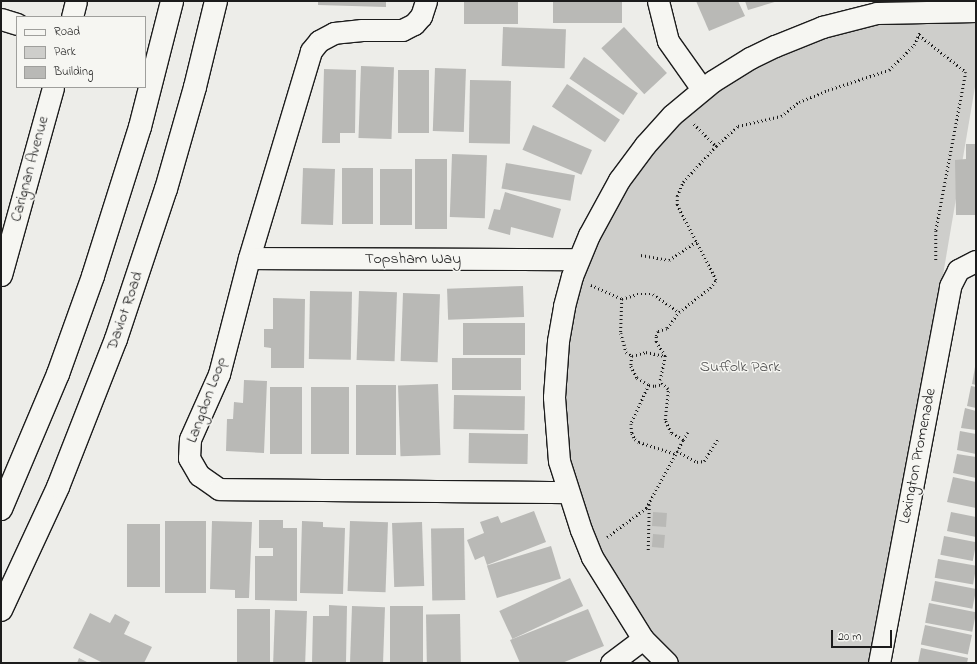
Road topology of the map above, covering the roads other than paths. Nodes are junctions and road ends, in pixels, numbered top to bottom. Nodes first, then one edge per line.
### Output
1 (76, 1) edge
2 (172, 1) edge
3 (216, 1) edge
4 (426, 1) edge
5 (658, 1) edge
6 (877, 7) edge
7 (976, 11) edge
8 (72, 16) edge
9 (1, 19) edge
10 (16, 24) edge
11 (53, 88) edge
12 (702, 89) junction
13 (249, 258) junction
14 (578, 259) junction
15 (976, 261) edge
16 (1, 275) edge
17 (568, 492) junction
18 (1, 509) edge
19 (1, 610) edge
20 (643, 639) junction
21 (611, 663) edge
22 (667, 663) edge
23 (879, 663) edge

1 - 8 street
2 - 18 street
3 - 19 street, Daviot Road
4 - 13 street, Langdon Loop
5 - 12 street
6 - 7 street
6 - 12 street
9 - 10 street
11 - 16 street, Carignan Avenue
12 - 14 street
13 - 14 street, Topsham Way
13 - 17 street, Langdon Loop
14 - 17 street
15 - 23 street, Lexington Promenade
17 - 20 street
20 - 21 street
20 - 22 street

